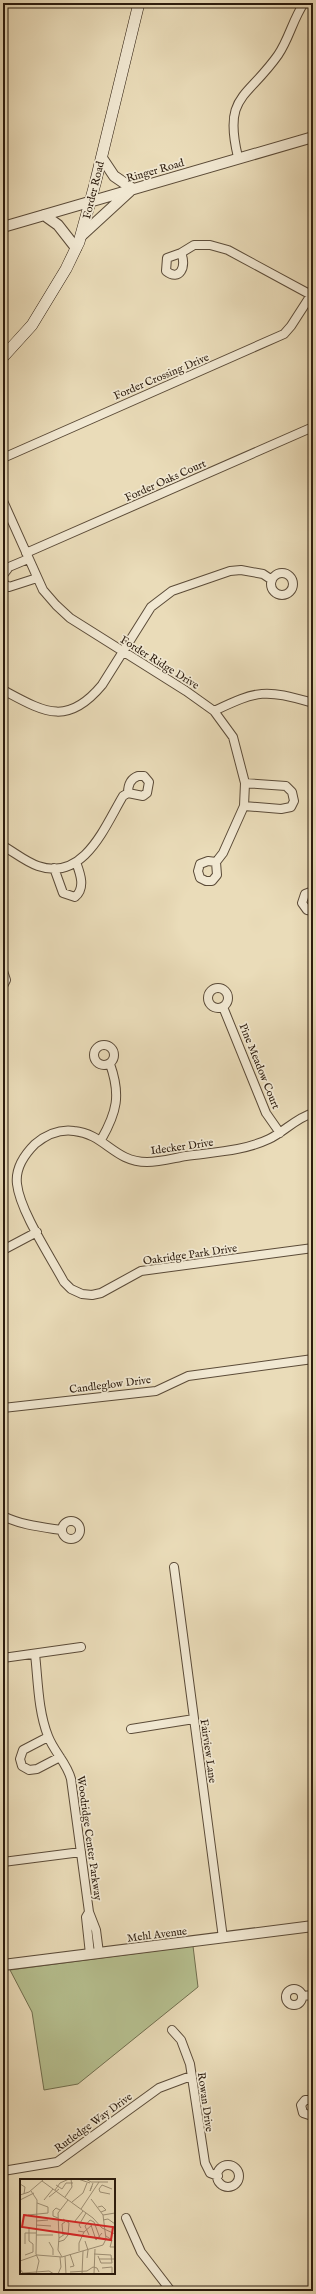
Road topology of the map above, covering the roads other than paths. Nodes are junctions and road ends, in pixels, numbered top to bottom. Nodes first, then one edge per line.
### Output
1 (139, 3) edge
2 (304, 3) edge
3 (313, 137) edge
4 (102, 158) junction
5 (238, 158) junction
6 (133, 189) junction
7 (91, 201) junction
8 (44, 215) junction
9 (3, 226) edge
10 (81, 236) junction
11 (76, 248) junction
12 (181, 254) dead end
13 (312, 295) edge
14 (3, 357) edge
15 (313, 427) edge
16 (3, 458) edge
17 (3, 501) edge
18 (27, 556) junction
19 (3, 575) edge
20 (37, 578) junction
21 (3, 580) edge
22 (272, 580) dead end
23 (122, 652) junction
24 (3, 690) edge
25 (313, 703) edge
26 (214, 711) junction
27 (245, 783) junction
28 (128, 793) dead end
29 (244, 806) junction
30 (3, 846) edge
31 (76, 862) junction
32 (216, 862) dead end
33 (54, 868) junction
34 (313, 891) edge
35 (313, 912) edge
36 (3, 971) edge
37 (3, 986) edge
38 (223, 1007) dead end
39 (110, 1064) dead end
40 (313, 1113) edge
41 (280, 1133) junction
42 (101, 1140) junction
43 (37, 1232) junction
44 (313, 1248) edge
45 (3, 1250) edge
46 (313, 1360) edge
47 (3, 1408) edge
48 (3, 1516) edge
49 (61, 1530) dead end
50 (174, 1567) dead end
51 (81, 1647) dead end
52 (35, 1654) junction
53 (3, 1658) edge
54 (194, 1719) junction
55 (131, 1729) dead end
56 (48, 1737) junction
57 (60, 1757) junction
58 (81, 1852) junction
59 (3, 1862) edge
60 (313, 1926) edge
61 (223, 1938) junction
62 (94, 1954) junction
63 (3, 1965) edge
64 (313, 1995) edge
65 (302, 1996) dead end
66 (172, 2030) dead end
67 (191, 2076) junction
68 (313, 2100) edge
69 (313, 2114) edge
70 (3, 2171) edge
71 (218, 2176) dead end
72 (126, 2218) dead end
73 (171, 2291) edge

1 - 4 main road, Forder Road
2 - 5 street
3 - 5 street, Ringer Road
4 - 6 street
4 - 7 main road, Forder Road
5 - 6 street, Ringer Road
6 - 7 street, Ringer Road
6 - 10 street
7 - 8 street, Ringer Road
7 - 10 main road, Forder Road
8 - 9 street, Ringer Road
8 - 11 street
10 - 11 main road, Forder Road
11 - 14 main road, Forder Road
12 - 13 street
13 - 16 street, Forder Crossing Drive
15 - 18 street, Forder Oaks Court
17 - 18 street, Forder Ridge Drive
18 - 19 street
18 - 20 street, Forder Ridge Drive
20 - 21 street
20 - 23 street, Forder Ridge Drive
22 - 23 street
23 - 24 street
23 - 26 street, Forder Ridge Drive
25 - 26 street
26 - 27 street, Forder Ridge Drive
27 - 29 street, Forder Ridge Drive
27 - 29 street
28 - 31 street
29 - 32 street, Forder Ridge Drive
30 - 33 street
31 - 33 street
31 - 33 street
34 - 35 street
36 - 37 street
38 - 41 street, Pine Meadow Court
39 - 42 street
40 - 41 street, Idecker Drive
41 - 42 street, Idecker Drive
42 - 43 street, Idecker Drive
43 - 44 street, Oakridge Park Drive
43 - 45 street
46 - 47 street, Candleglow Drive
48 - 49 street
50 - 54 street, Fairview Lane
51 - 52 street
52 - 53 street
52 - 56 street, Woodridge Center Parkway
54 - 55 street
54 - 61 street, Fairview Lane
56 - 57 street, Woodridge Center Parkway
56 - 57 street
57 - 58 street, Woodridge Center Parkway
58 - 59 street
58 - 62 street, Woodridge Center Parkway
60 - 61 street, Mehl Avenue
61 - 62 street, Mehl Avenue
62 - 63 street, Mehl Avenue
64 - 65 street
66 - 67 street, Rowan Drive
67 - 70 street, Rutledge Way Drive
67 - 71 street, Rowan Drive
68 - 69 street
72 - 73 street

